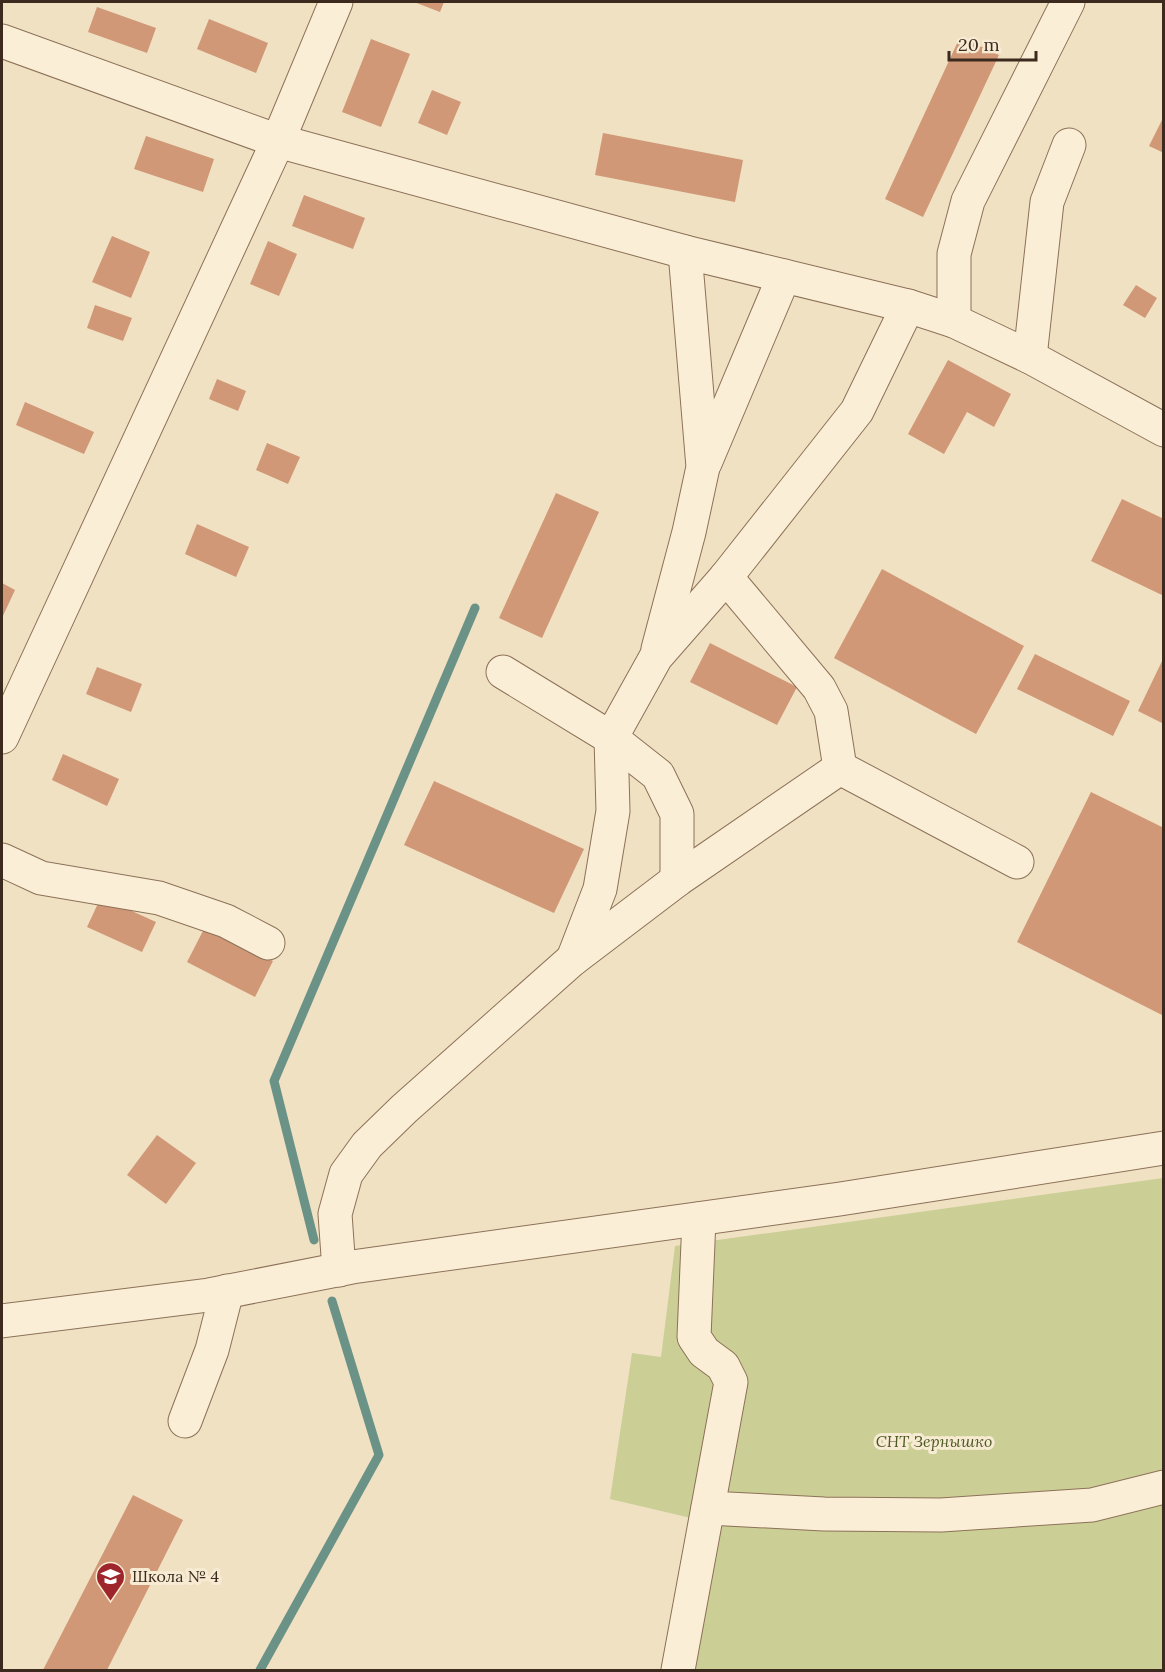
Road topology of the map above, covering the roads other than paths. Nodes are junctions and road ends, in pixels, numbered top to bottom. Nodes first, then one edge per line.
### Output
1 (336, 2) edge
2 (1068, 2) edge
3 (2, 41) edge
4 (278, 141) junction
5 (1069, 146) dead end
6 (685, 252) junction
7 (784, 276) junction
8 (908, 306) junction
9 (954, 321) junction
10 (1030, 357) junction
11 (1164, 430) edge
12 (703, 467) junction
13 (726, 577) junction
14 (656, 657) junction
15 (503, 672) dead end
16 (2, 737) edge
17 (610, 738) junction
18 (840, 768) junction
19 (2, 860) edge
20 (1017, 862) dead end
21 (677, 880) junction
22 (268, 943) dead end
23 (573, 959) junction
24 (1164, 1148) edge
25 (699, 1219) junction
26 (339, 1270) junction
27 (227, 1291) junction
28 (2, 1321) edge
29 (185, 1421) dead end
30 (1164, 1486) edge
31 (708, 1508) junction
32 (678, 1671) edge

1 - 4 street
2 - 9 street
3 - 4 street
4 - 6 street
4 - 16 street
5 - 10 street
6 - 7 street
6 - 12 street
7 - 8 street
7 - 12 street
8 - 9 street
8 - 13 street
9 - 10 street
10 - 11 street
12 - 14 street
13 - 14 street
13 - 18 street
14 - 17 street
15 - 17 street
17 - 21 street
17 - 23 street
18 - 20 street
18 - 21 street
19 - 22 street
21 - 23 street
23 - 26 street
24 - 25 street
25 - 26 street
25 - 31 street
26 - 27 street
27 - 28 street
27 - 29 street
30 - 31 street
31 - 32 street

